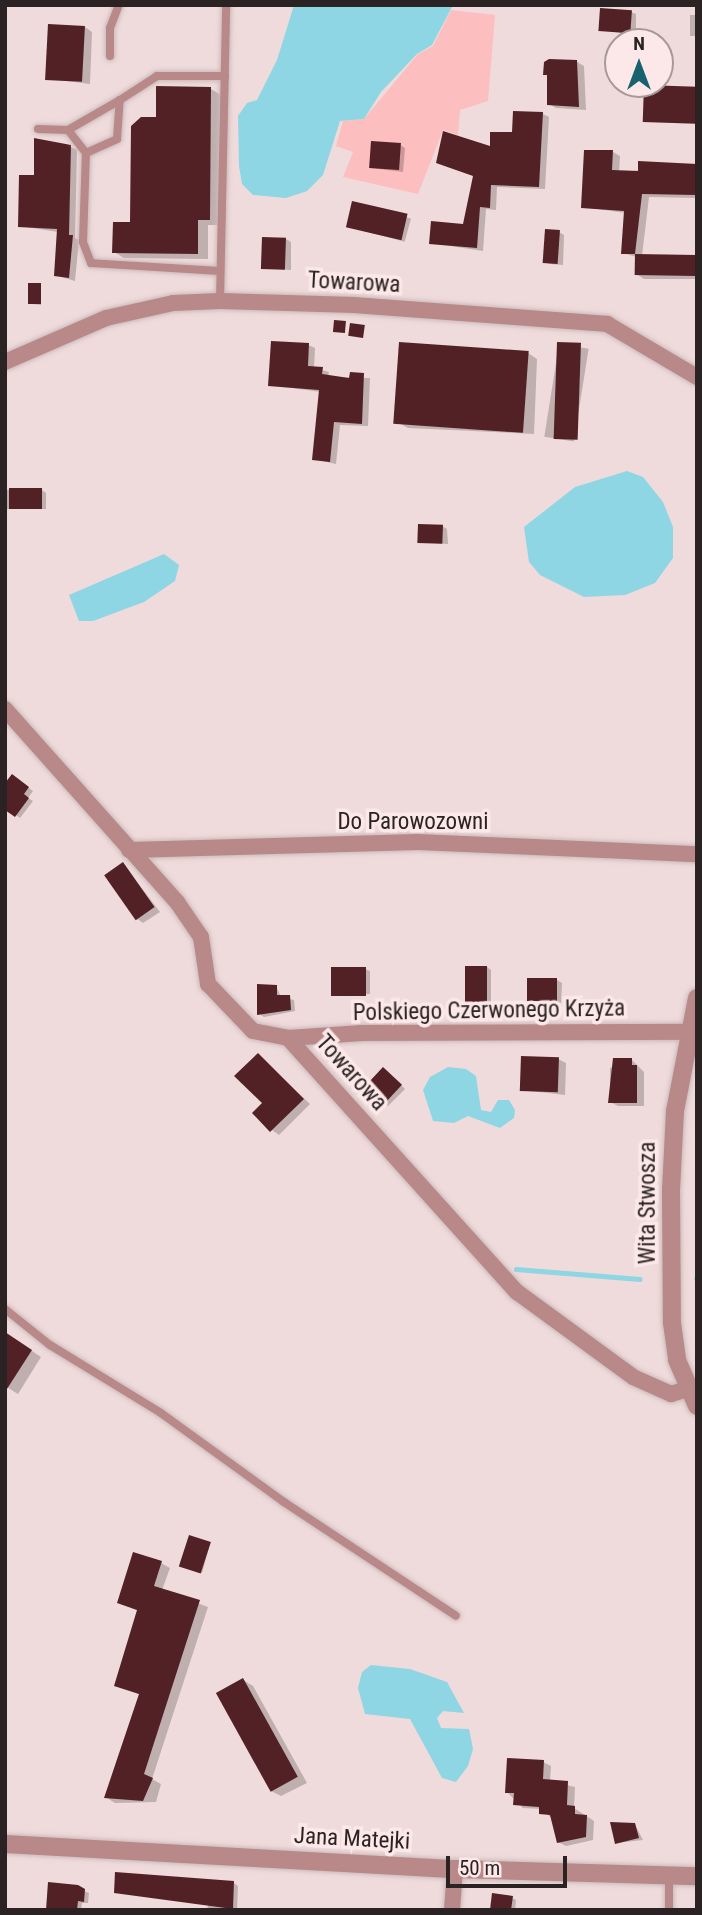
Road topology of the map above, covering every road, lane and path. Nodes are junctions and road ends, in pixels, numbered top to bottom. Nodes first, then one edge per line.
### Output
1 (119, 5) edge
2 (226, 5) edge
3 (110, 56) dead end
4 (225, 76) junction
5 (120, 100) junction
6 (38, 130) dead end
7 (68, 130) junction
8 (86, 153) junction
9 (220, 271) junction
10 (220, 301) junction
11 (5, 362) edge
12 (697, 377) edge
13 (5, 709) edge
14 (130, 850) junction
15 (697, 854) edge
16 (697, 998) edge
17 (693, 1032) edge
18 (288, 1038) junction
19 (5, 1309) edge
20 (687, 1389) junction
21 (697, 1406) edge
22 (456, 1616) dead end
23 (5, 1844) edge
24 (455, 1869) junction
25 (669, 1875) junction
26 (697, 1876) edge
27 (452, 1910) edge
28 (669, 1910) edge

1 - 3 lane
2 - 4 lane
4 - 5 lane
4 - 9 lane
5 - 7 lane
5 - 8 lane
6 - 7 lane
7 - 8 lane
8 - 9 lane
9 - 10 lane
10 - 11 street, Towarowa
10 - 12 street, Towarowa
13 - 14 street, Towarowa
14 - 15 street, Do Parowozowni
14 - 18 street, Towarowa
16 - 17 street, Wita Stwosza
17 - 18 street, Polskiego Czerwonego Krzyża
17 - 20 street, Wita Stwosza
18 - 20 street, Towarowa
19 - 22 lane
20 - 21 street, Wita Stwosza
23 - 24 street, Jana Matejki
24 - 25 street, Jana Matejki
24 - 27 street
25 - 26 street, Jana Matejki
25 - 28 lane

